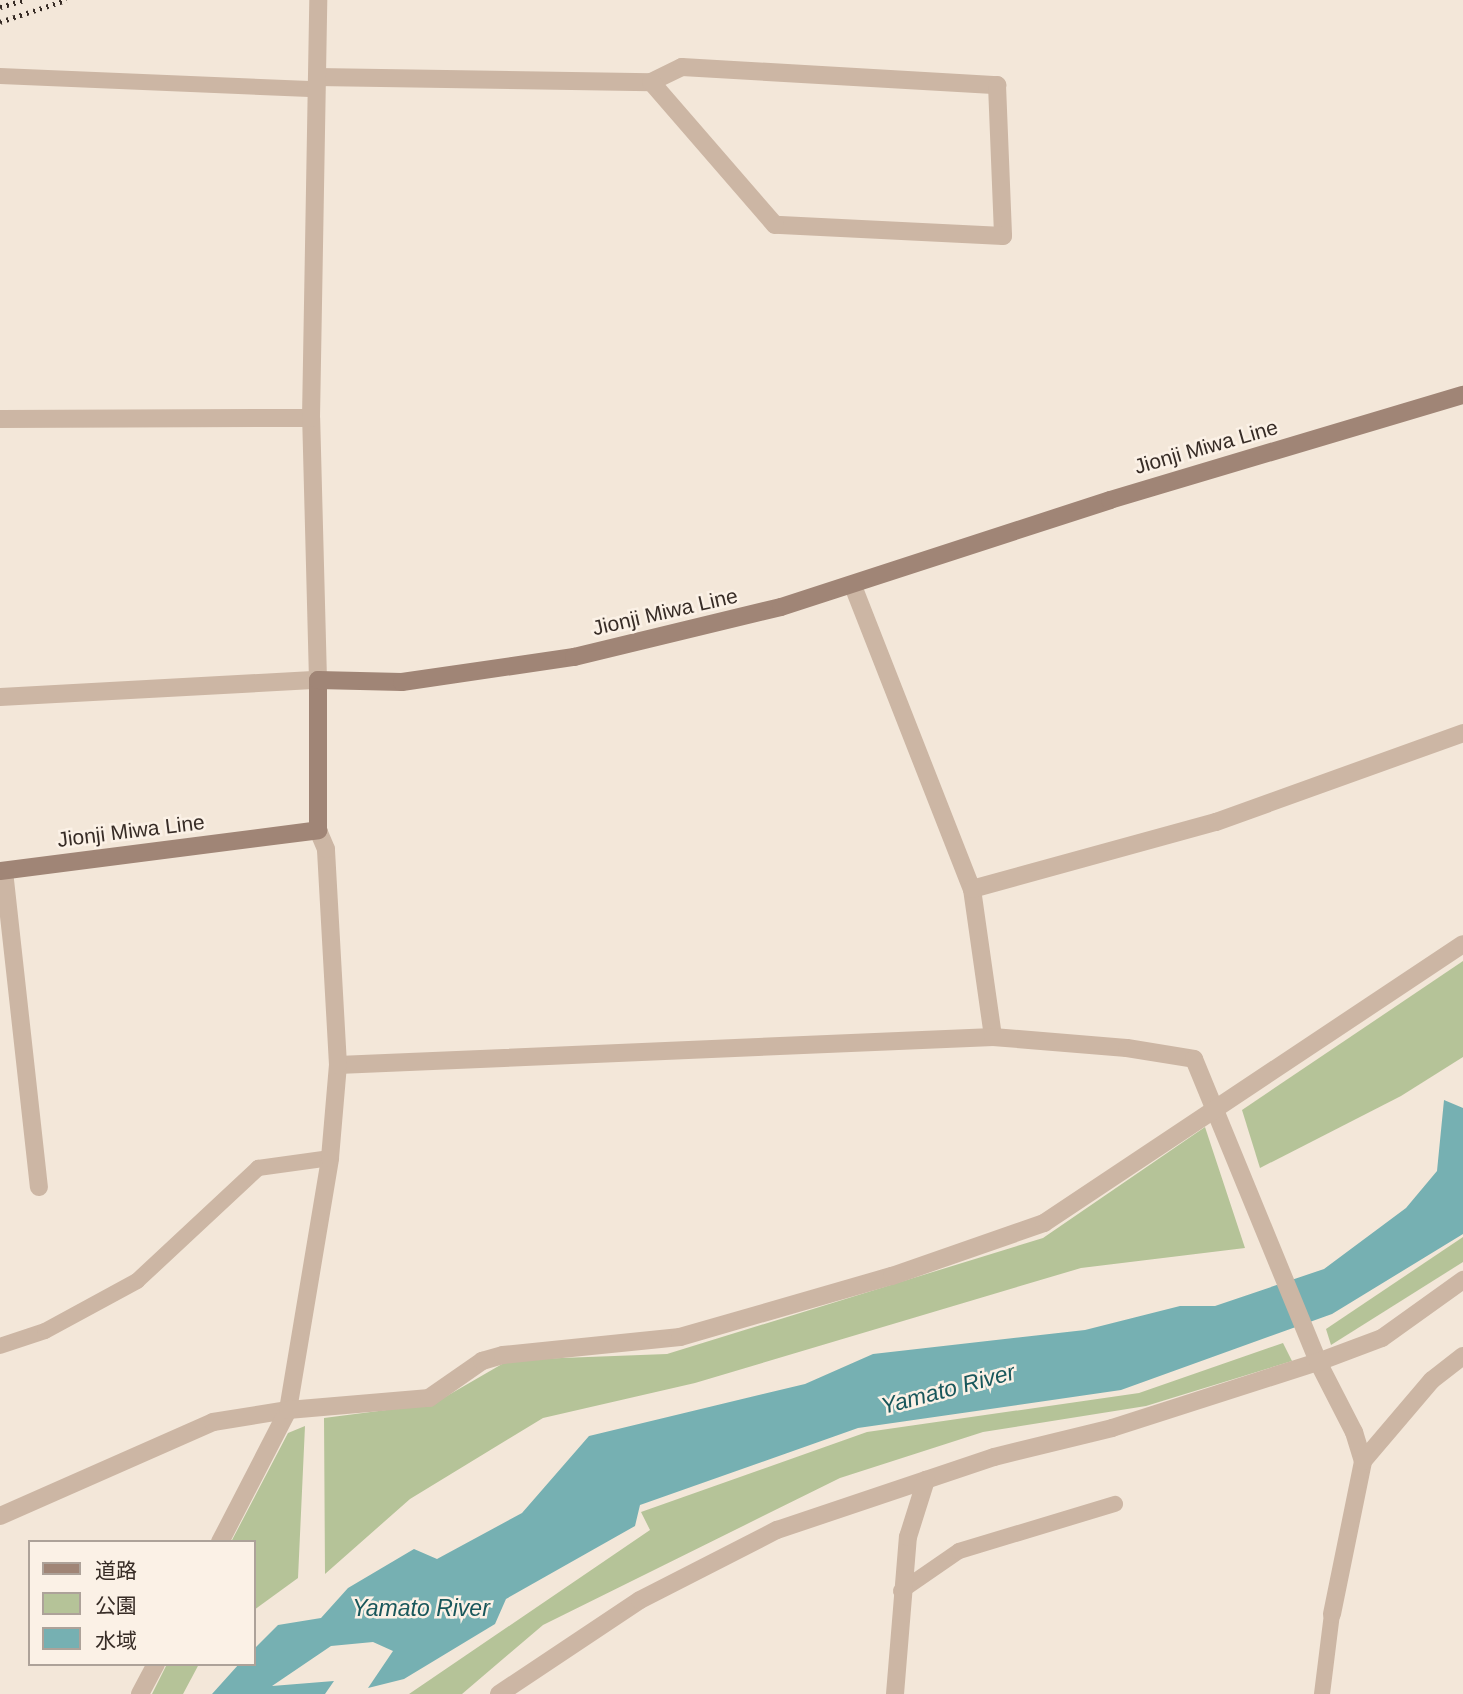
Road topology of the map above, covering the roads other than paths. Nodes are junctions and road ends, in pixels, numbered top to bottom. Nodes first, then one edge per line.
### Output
1 (318, 0) edge
2 (0, 76) edge
3 (651, 82) junction
4 (316, 83) junction
5 (1463, 395) edge
6 (311, 418) junction
7 (0, 419) edge
8 (853, 586) junction
9 (318, 680) junction
10 (0, 698) edge
11 (1463, 733) edge
12 (318, 830) junction
13 (2, 871) edge
14 (972, 888) junction
15 (1463, 944) edge
16 (993, 1037) junction
17 (338, 1065) junction
18 (1216, 1109) junction
19 (330, 1158) junction
20 (39, 1187) dead end
21 (1463, 1280) edge
22 (0, 1346) edge
23 (1463, 1356) edge
24 (1318, 1362) junction
25 (288, 1410) junction
26 (1363, 1461) junction
27 (926, 1480) junction
28 (1115, 1504) dead end
29 (0, 1517) edge
30 (221, 1540) edge
31 (901, 1591) junction
32 (1332, 1614) joint
33 (155, 1666) edge
34 (140, 1694) edge
35 (499, 1694) edge
36 (895, 1694) edge
37 (1322, 1694) edge

1 - 4 street
2 - 4 lane
3 - 3 street
3 - 4 street
4 - 6 street
5 - 8 main road, Jionji Miwa Line
6 - 7 street
6 - 9 street
8 - 9 main road, Jionji Miwa Line
8 - 14 street
9 - 10 street
9 - 12 main road
11 - 14 street
12 - 13 main road, Jionji Miwa Line
12 - 17 street
13 - 20 street
14 - 16 street
15 - 18 street
16 - 17 street
16 - 18 street
17 - 19 street
18 - 24 street
18 - 25 street
19 - 22 lane
19 - 25 street
21 - 24 street
23 - 26 street
24 - 26 street
24 - 27 street
25 - 29 street
25 - 30 street
26 - 32 street
27 - 31 street
27 - 35 street
28 - 31 lane
31 - 36 street
32 - 37 lane
33 - 34 street

